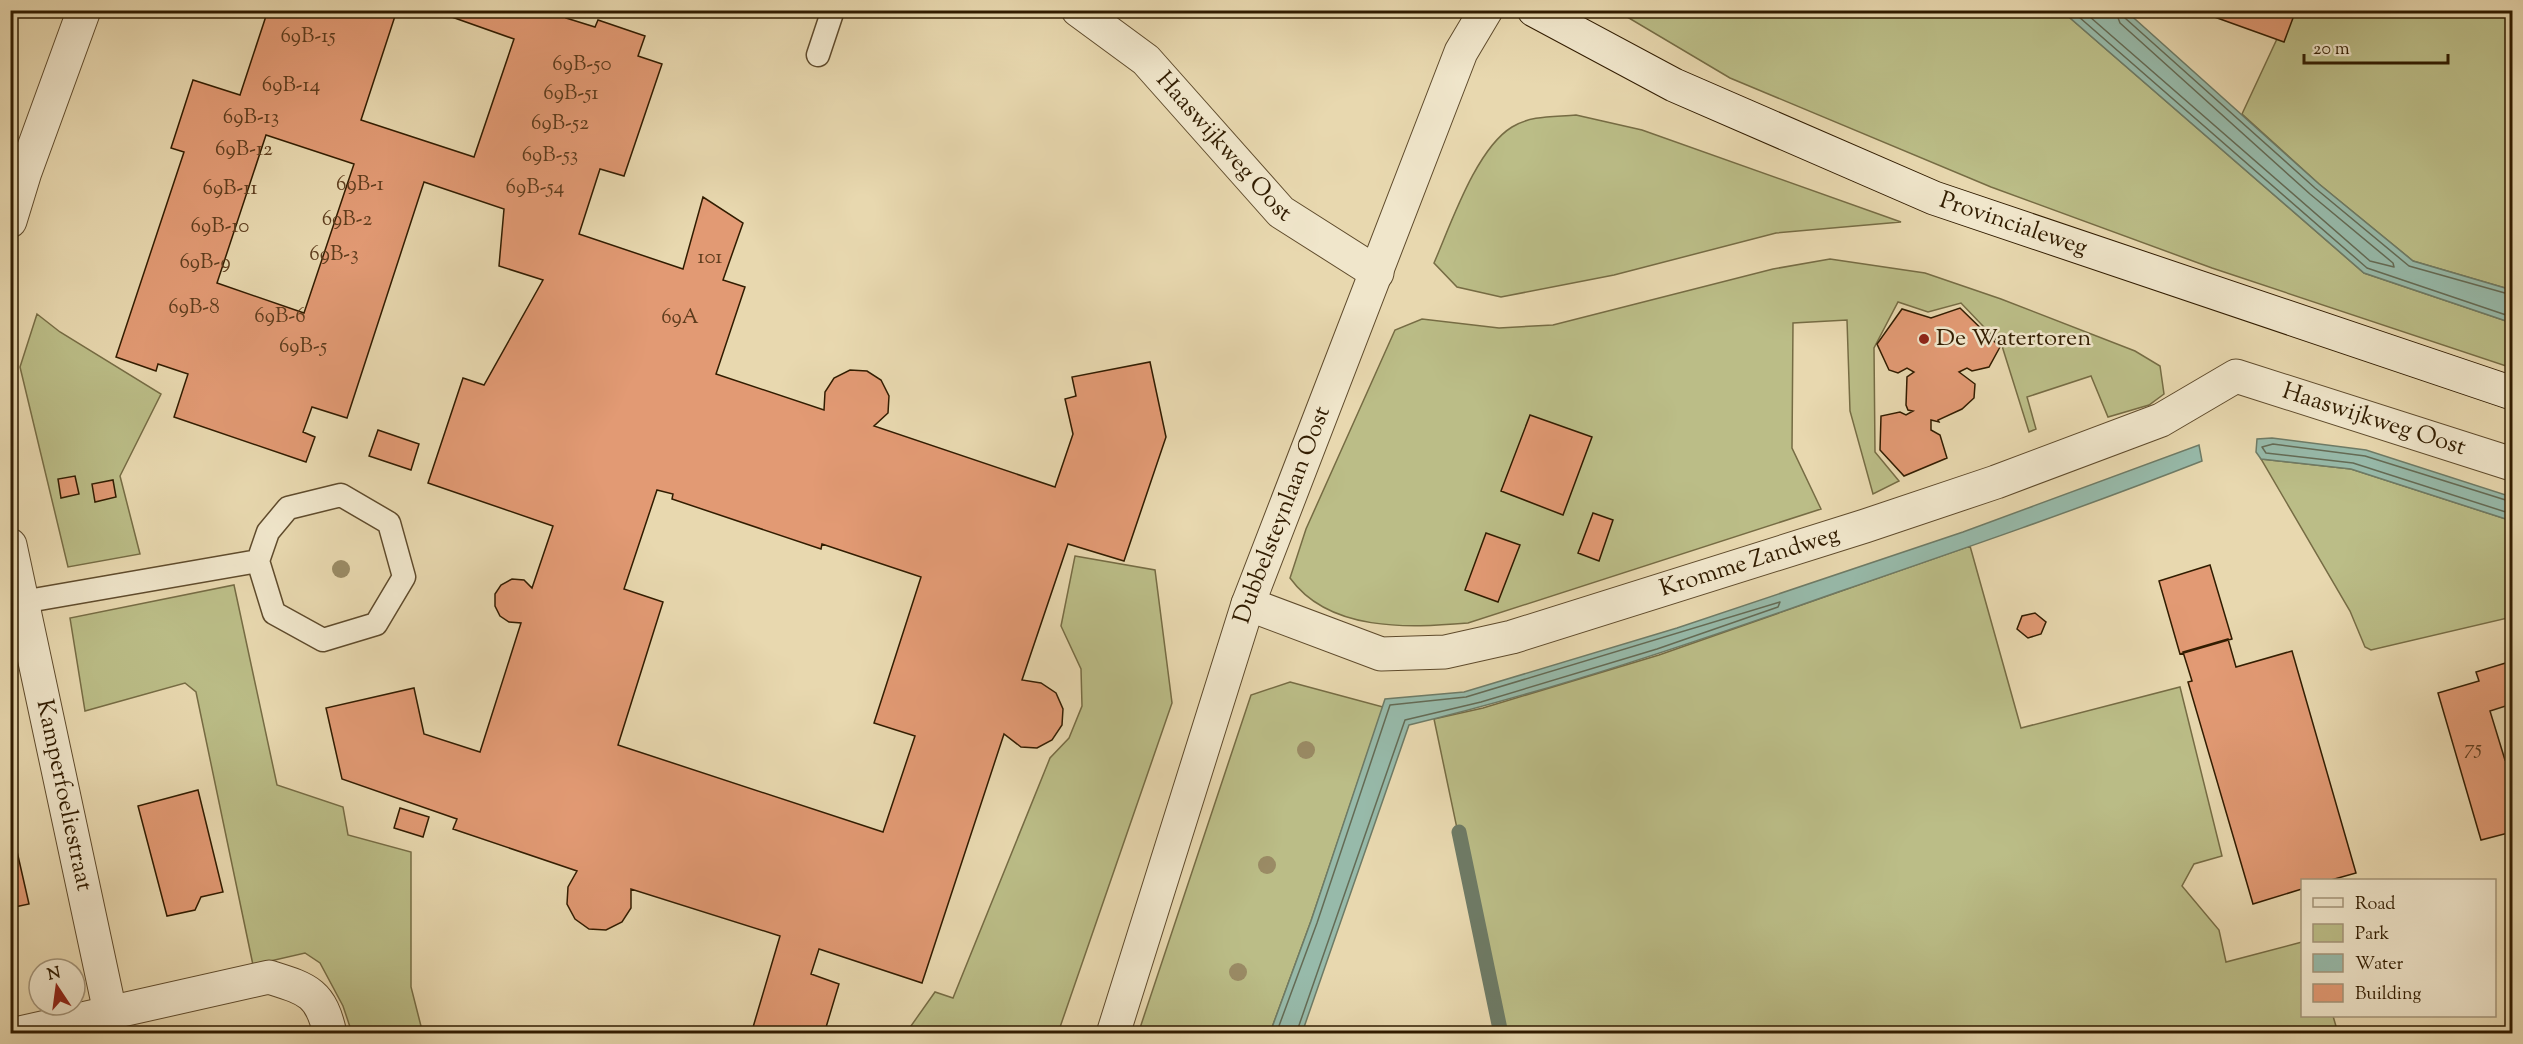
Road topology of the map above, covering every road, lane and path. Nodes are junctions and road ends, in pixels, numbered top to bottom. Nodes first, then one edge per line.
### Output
1 (84, 10) edge
2 (833, 10) edge
3 (1078, 10) edge
4 (1486, 10) edge
5 (1534, 10) edge
6 (818, 55) dead end
7 (18, 170) edge
8 (10, 221) edge
9 (1377, 273) junction
10 (2236, 376) joint
11 (2512, 393) edge
12 (2512, 464) edge
13 (10, 545) edge
14 (258, 561) junction
15 (22, 602) junction
16 (1248, 604) junction
17 (110, 1012) junction
18 (15, 1034) edge
19 (330, 1034) edge
20 (1113, 1034) edge

1 - 7 street
2 - 6 lane
3 - 9 street, Haaswijkweg Oost
4 - 9 street, Dubbelsteynlaan Oost
5 - 11 street, Provincialeweg
7 - 8 street
9 - 16 street, Dubbelsteynlaan Oost
10 - 12 street, Haaswijkweg Oost
10 - 16 street, Kromme Zandweg
13 - 15 street, Kamperfoeliestraat
14 - 14 lane
14 - 15 lane
15 - 17 street, Kamperfoeliestraat
16 - 20 street, Dubbelsteynlaan Oost
17 - 18 street
17 - 19 street

